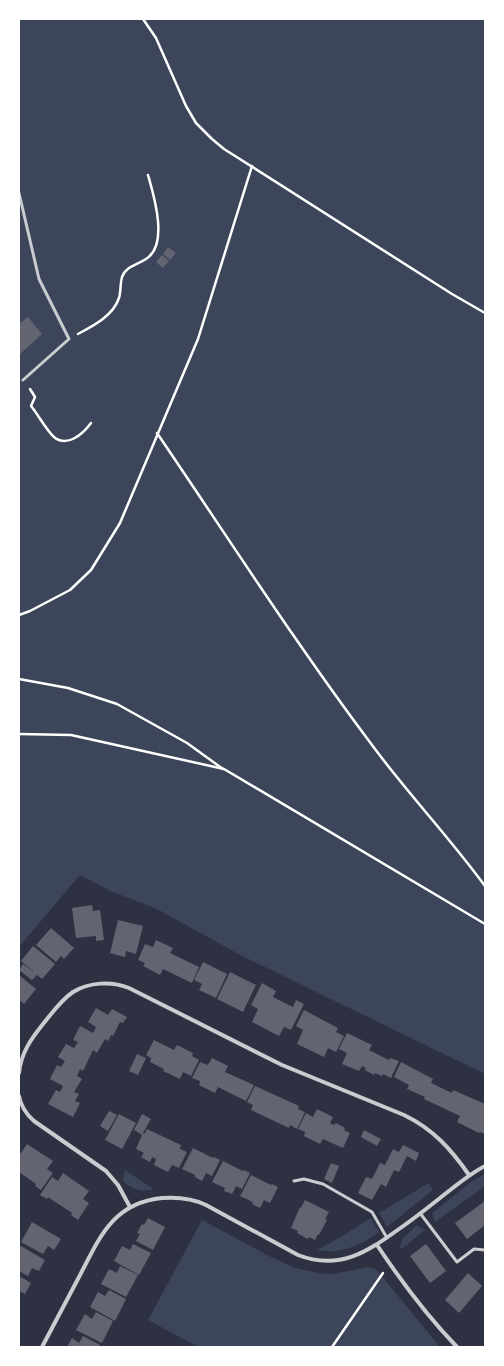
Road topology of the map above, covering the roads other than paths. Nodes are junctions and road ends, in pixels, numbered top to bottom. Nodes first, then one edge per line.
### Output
1 (19, 193) edge
2 (23, 380) road end
3 (19, 1072) edge
4 (19, 1097) edge
5 (485, 1166) edge
6 (469, 1176) junction
7 (294, 1181) dead end
8 (130, 1207) junction
9 (420, 1213) junction
10 (387, 1238) junction
11 (377, 1245) junction
12 (485, 1250) edge
13 (42, 1347) edge
14 (457, 1347) edge

1 - 2 lane
3 - 6 street
4 - 8 street
5 - 6 street
6 - 9 street
7 - 10 lane
8 - 11 street
8 - 13 street
9 - 10 street
9 - 12 lane
10 - 11 street
11 - 14 street

